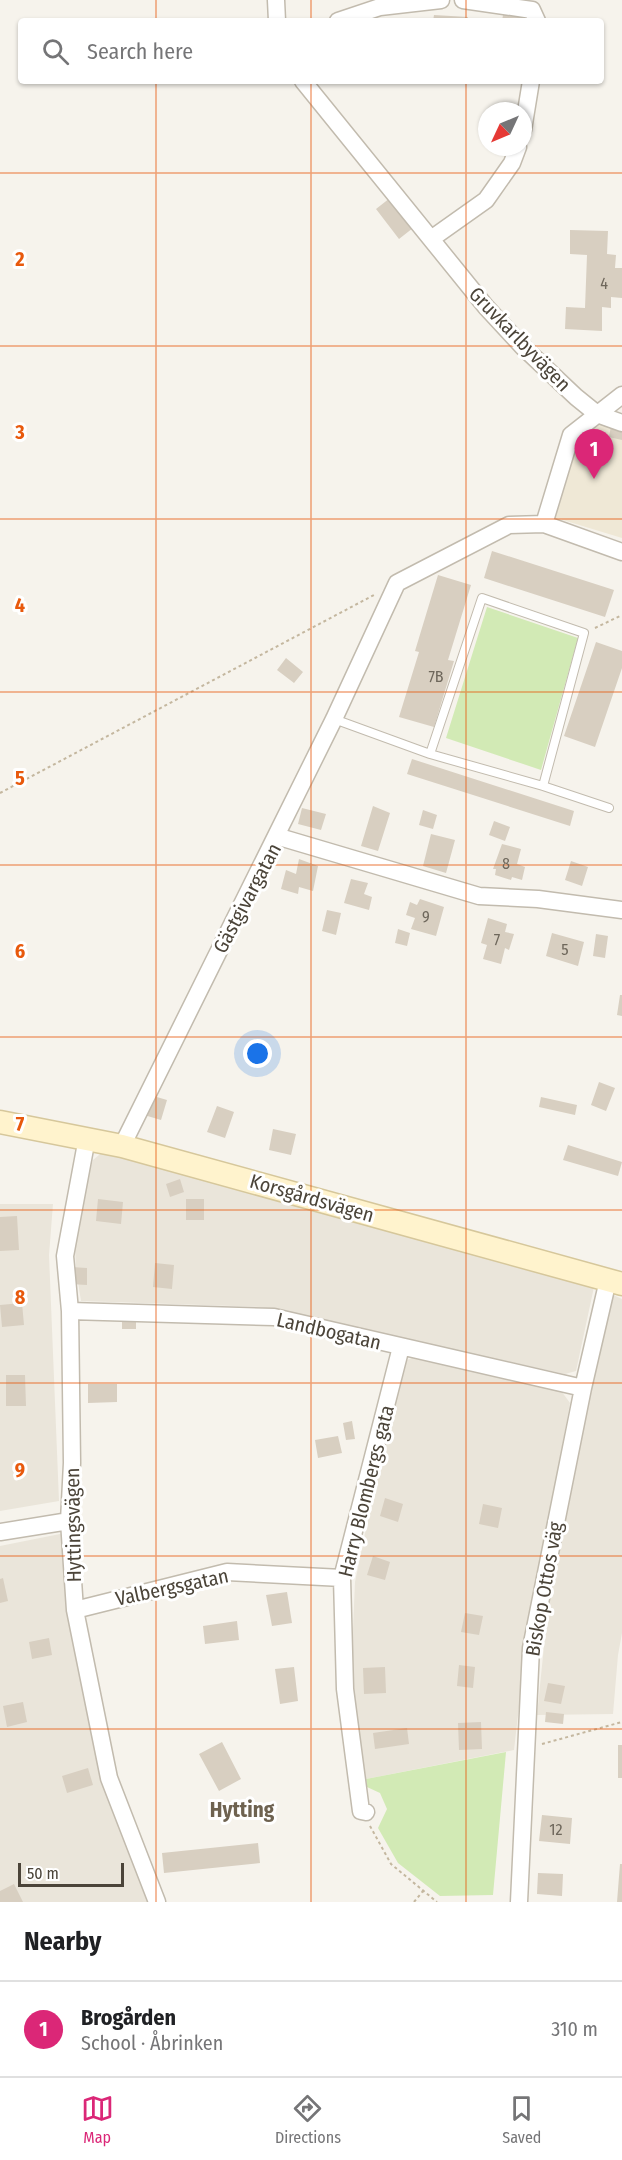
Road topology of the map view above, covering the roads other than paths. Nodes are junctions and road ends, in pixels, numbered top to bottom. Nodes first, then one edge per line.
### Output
1 (276, 0) edge
2 (441, 0) edge
3 (463, 0) edge
4 (277, 18) edge
5 (347, 18) edge
6 (536, 18) edge
7 (305, 84) edge
8 (531, 84) edge
9 (528, 102) edge
10 (515, 156) edge
11 (431, 239) junction
12 (622, 395) edge
13 (597, 414) junction
14 (622, 423) edge
15 (544, 524) junction
16 (622, 552) edge
17 (334, 719) junction
18 (430, 753) junction
19 (543, 786) junction
20 (609, 808) dead end
21 (276, 836) junction
22 (622, 910) edge
23 (0, 1122) edge
24 (87, 1138) junction
25 (122, 1146) junction
26 (615, 1282) edge
27 (70, 1311) junction
28 (401, 1347) junction
29 (583, 1388) junction
30 (69, 1521) junction
31 (0, 1533) edge
32 (342, 1578) junction
33 (75, 1610) junction
34 (363, 1811) road end
35 (157, 1902) edge
36 (519, 1902) edge

1 - 4 street
2 - 5 street
3 - 6 street
7 - 11 street, Gruvkarlbyvägen
8 - 9 street
10 - 11 street
11 - 13 street, Gruvkarlbyvägen
12 - 13 street
13 - 14 street, Gruvkarlbyvägen
13 - 15 street
15 - 16 street
15 - 17 street
17 - 18 lane
17 - 21 street
18 - 19 lane
18 - 19 lane
19 - 20 lane
21 - 22 street, Gästgivargatan
21 - 25 street, Gästgivargatan
23 - 24 street, Korsgårdsvägen
24 - 25 street, Korsgårdsvägen
24 - 27 street, Hyttingsvägen
25 - 26 street, Korsgårdsvägen
26 - 29 street, Biskop Ottos väg
27 - 28 street, Landbogatan
27 - 30 street, Hyttingsvägen
28 - 29 street, Landbogatan
28 - 32 street, Harry Blombergs gata
29 - 36 street, Biskop Ottos väg
30 - 31 street
30 - 33 street, Hyttingsvägen
32 - 33 street, Valbergsgatan
32 - 34 street, Harry Blombergs gata
33 - 35 street, Hyttingsvägen

